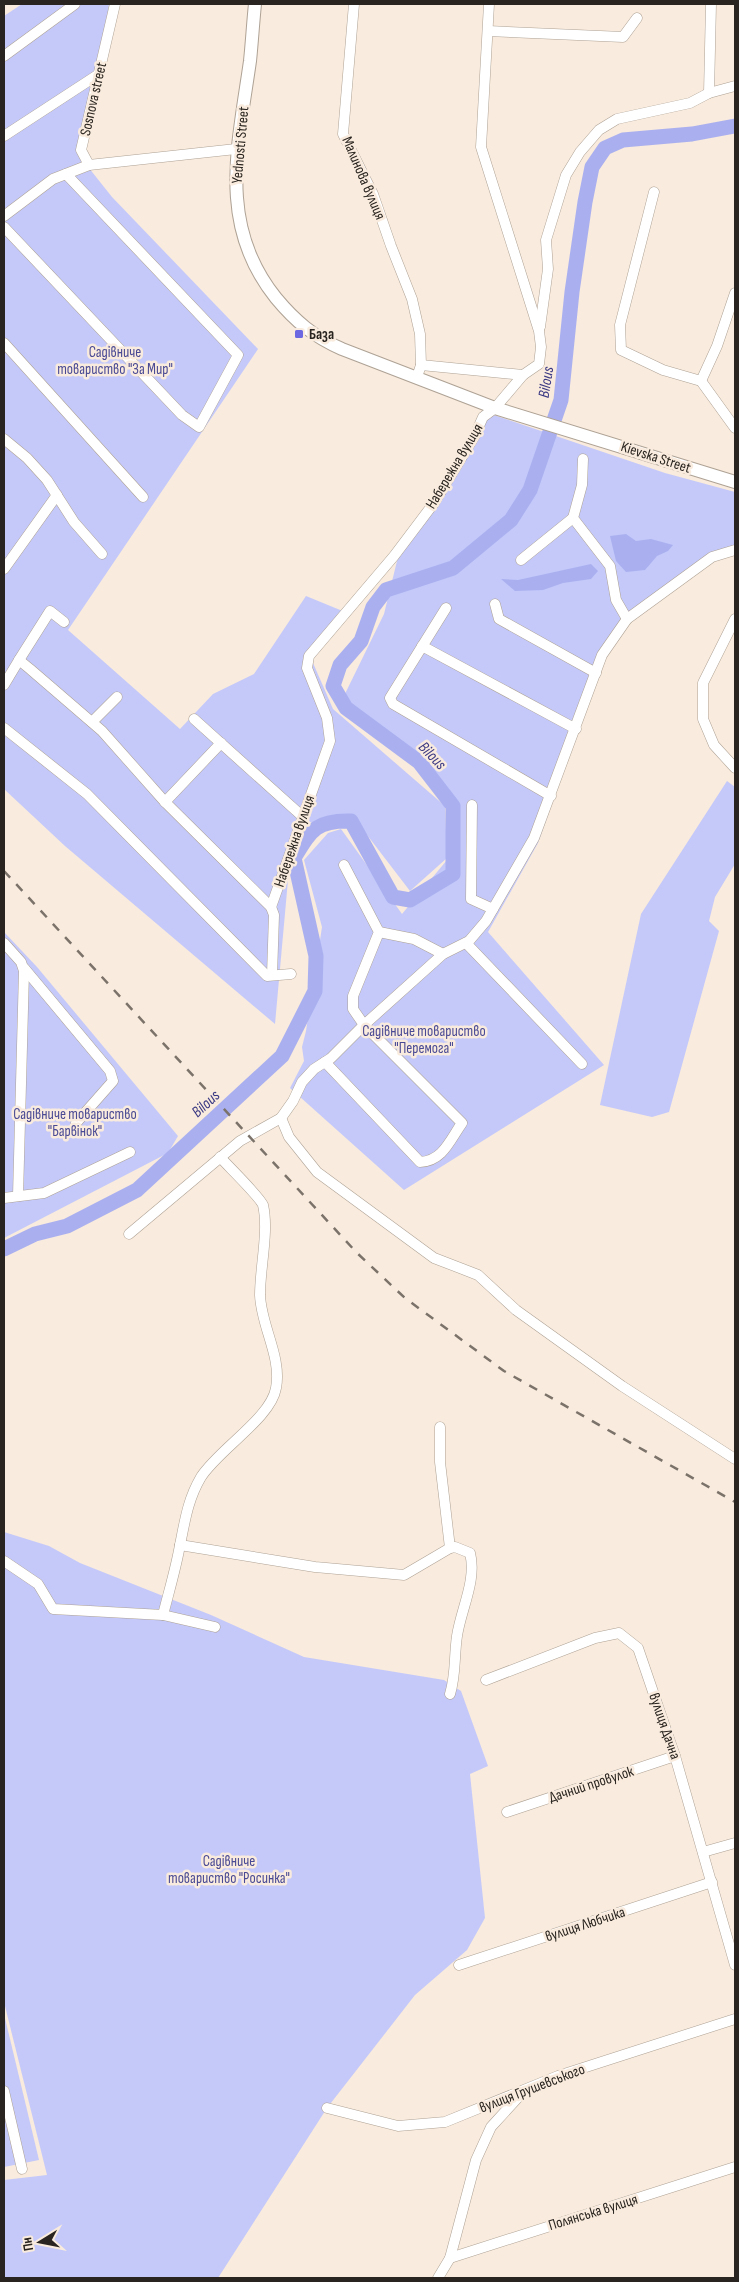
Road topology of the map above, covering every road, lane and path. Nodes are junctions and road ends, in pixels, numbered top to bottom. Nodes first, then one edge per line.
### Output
1 (75, 4) edge
2 (115, 4) edge
3 (255, 4) edge
4 (354, 4) edge
5 (489, 4) edge
6 (711, 4) edge
7 (636, 18) dead end
8 (488, 31) junction
9 (4, 56) edge
10 (98, 74) junction
11 (735, 86) edge
12 (710, 93) junction
13 (4, 136) edge
14 (236, 149) junction
15 (89, 165) junction
16 (66, 174) junction
17 (654, 192) dead end
18 (4, 216) edge
19 (4, 227) edge
20 (735, 293) edge
21 (539, 331) junction
22 (4, 343) edge
23 (419, 371) junction
24 (523, 375) junction
25 (701, 381) junction
26 (495, 408) junction
27 (524, 417) joint
28 (735, 428) edge
29 (4, 439) edge
30 (583, 458) dead end
31 (735, 482) edge
32 (56, 495) junction
33 (143, 497) dead end
34 (573, 518) junction
35 (735, 550) edge
36 (102, 554) dead end
37 (521, 560) dead end
38 (4, 570) edge
39 (495, 604) dead end
40 (446, 608) dead end
41 (627, 619) junction
42 (735, 619) edge
43 (64, 622) dead end
44 (422, 646) junction
45 (19, 660) junction
46 (596, 673) junction
47 (4, 685) edge
48 (117, 697) dead end
49 (194, 720) dead end
50 (92, 722) junction
51 (4, 728) edge
52 (576, 729) junction
53 (221, 743) junction
54 (735, 768) edge
55 (551, 796) junction
56 (165, 802) junction
57 (472, 805) dead end
58 (302, 816) junction
59 (344, 865) dead end
60 (271, 907) junction
61 (493, 909) junction
62 (379, 932) junction
63 (466, 942) junction
64 (4, 943) edge
65 (443, 954) junction
66 (24, 968) junction
67 (291, 974) dead end
68 (272, 976) junction
69 (364, 1025) junction
70 (325, 1062) junction
71 (582, 1064) dead end
72 (281, 1118) junction
73 (76, 1123) dead end
74 (130, 1152) dead end
75 (220, 1157) junction
76 (18, 1196) junction
77 (4, 1198) edge
78 (129, 1234) dead end
79 (440, 1427) dead end
80 (735, 1459) edge
81 (180, 1545) junction
82 (450, 1548) junction
83 (4, 1560) edge
84 (163, 1615) junction
85 (215, 1627) dead end
86 (486, 1680) dead end
87 (450, 1694) dead end
88 (675, 1756) junction
89 (507, 1812) dead end
90 (735, 1844) edge
91 (703, 1852) junction
92 (712, 1882) junction
93 (459, 1965) dead end
94 (735, 1965) edge
95 (735, 2019) edge
96 (525, 2089) junction
97 (4, 2090) edge
98 (327, 2108) dead end
99 (735, 2167) edge
100 (22, 2169) dead end
101 (450, 2258) junction
102 (438, 2278) edge

1 - 9 street
2 - 10 street, Sosnova street
3 - 14 main road, Yednosti Street
4 - 23 street, Малинова вулиця
5 - 8 street, Набережна вулиця
6 - 12 street
7 - 8 street
8 - 21 street, Набережна вулиця
10 - 13 street
10 - 15 street, Sosnova street
11 - 12 street
12 - 21 street
14 - 15 street
14 - 23 main road, Yednosti Street
15 - 16 street
16 - 18 street
16 - 19 street
17 - 25 street
20 - 25 street
21 - 24 street, Набережна вулиця
22 - 33 street
23 - 24 street
23 - 26 main road, Yednosti Street
24 - 26 street, Набережна вулиця
25 - 28 street
26 - 27 main road, Yednosti Street
26 - 58 street, Набережна вулиця
27 - 31 main road, Kievska Street
29 - 32 street
30 - 34 street
32 - 36 street
32 - 38 street
34 - 37 street
34 - 41 street
35 - 41 street
39 - 46 street
40 - 44 street
41 - 46 street
42 - 54 street
43 - 45 street
44 - 52 street
44 - 55 street
45 - 47 street
45 - 50 street
46 - 52 street
48 - 50 street
49 - 53 street
50 - 56 street
51 - 68 street
52 - 55 street
53 - 56 street
53 - 58 street
55 - 61 street
56 - 60 street
57 - 61 street
58 - 60 street, Набережна вулиця
59 - 62 street
60 - 68 street
61 - 63 street
62 - 65 street
62 - 69 street
63 - 65 street
63 - 71 street
64 - 66 street
65 - 69 street
66 - 73 street
66 - 76 street
67 - 68 street
69 - 70 street
69 - 70 street
70 - 72 street
72 - 75 street
72 - 80 street
74 - 76 street
75 - 78 street
75 - 81 street
76 - 77 street
79 - 82 street
81 - 82 street
81 - 84 street
82 - 87 street
83 - 84 street
84 - 85 street
86 - 88 street, вулиця Дачна
88 - 89 street, Дачний провулок
88 - 91 street, вулиця Дачна
90 - 91 street
91 - 92 street, вулиця Дачна
92 - 93 street, вулиця Любчика
92 - 94 street, вулиця Дачна
95 - 96 street, вулиця Грушевського
96 - 98 street, вулиця Грушевського
96 - 101 street
97 - 100 street
99 - 101 street, Полянська вулиця
101 - 102 street

